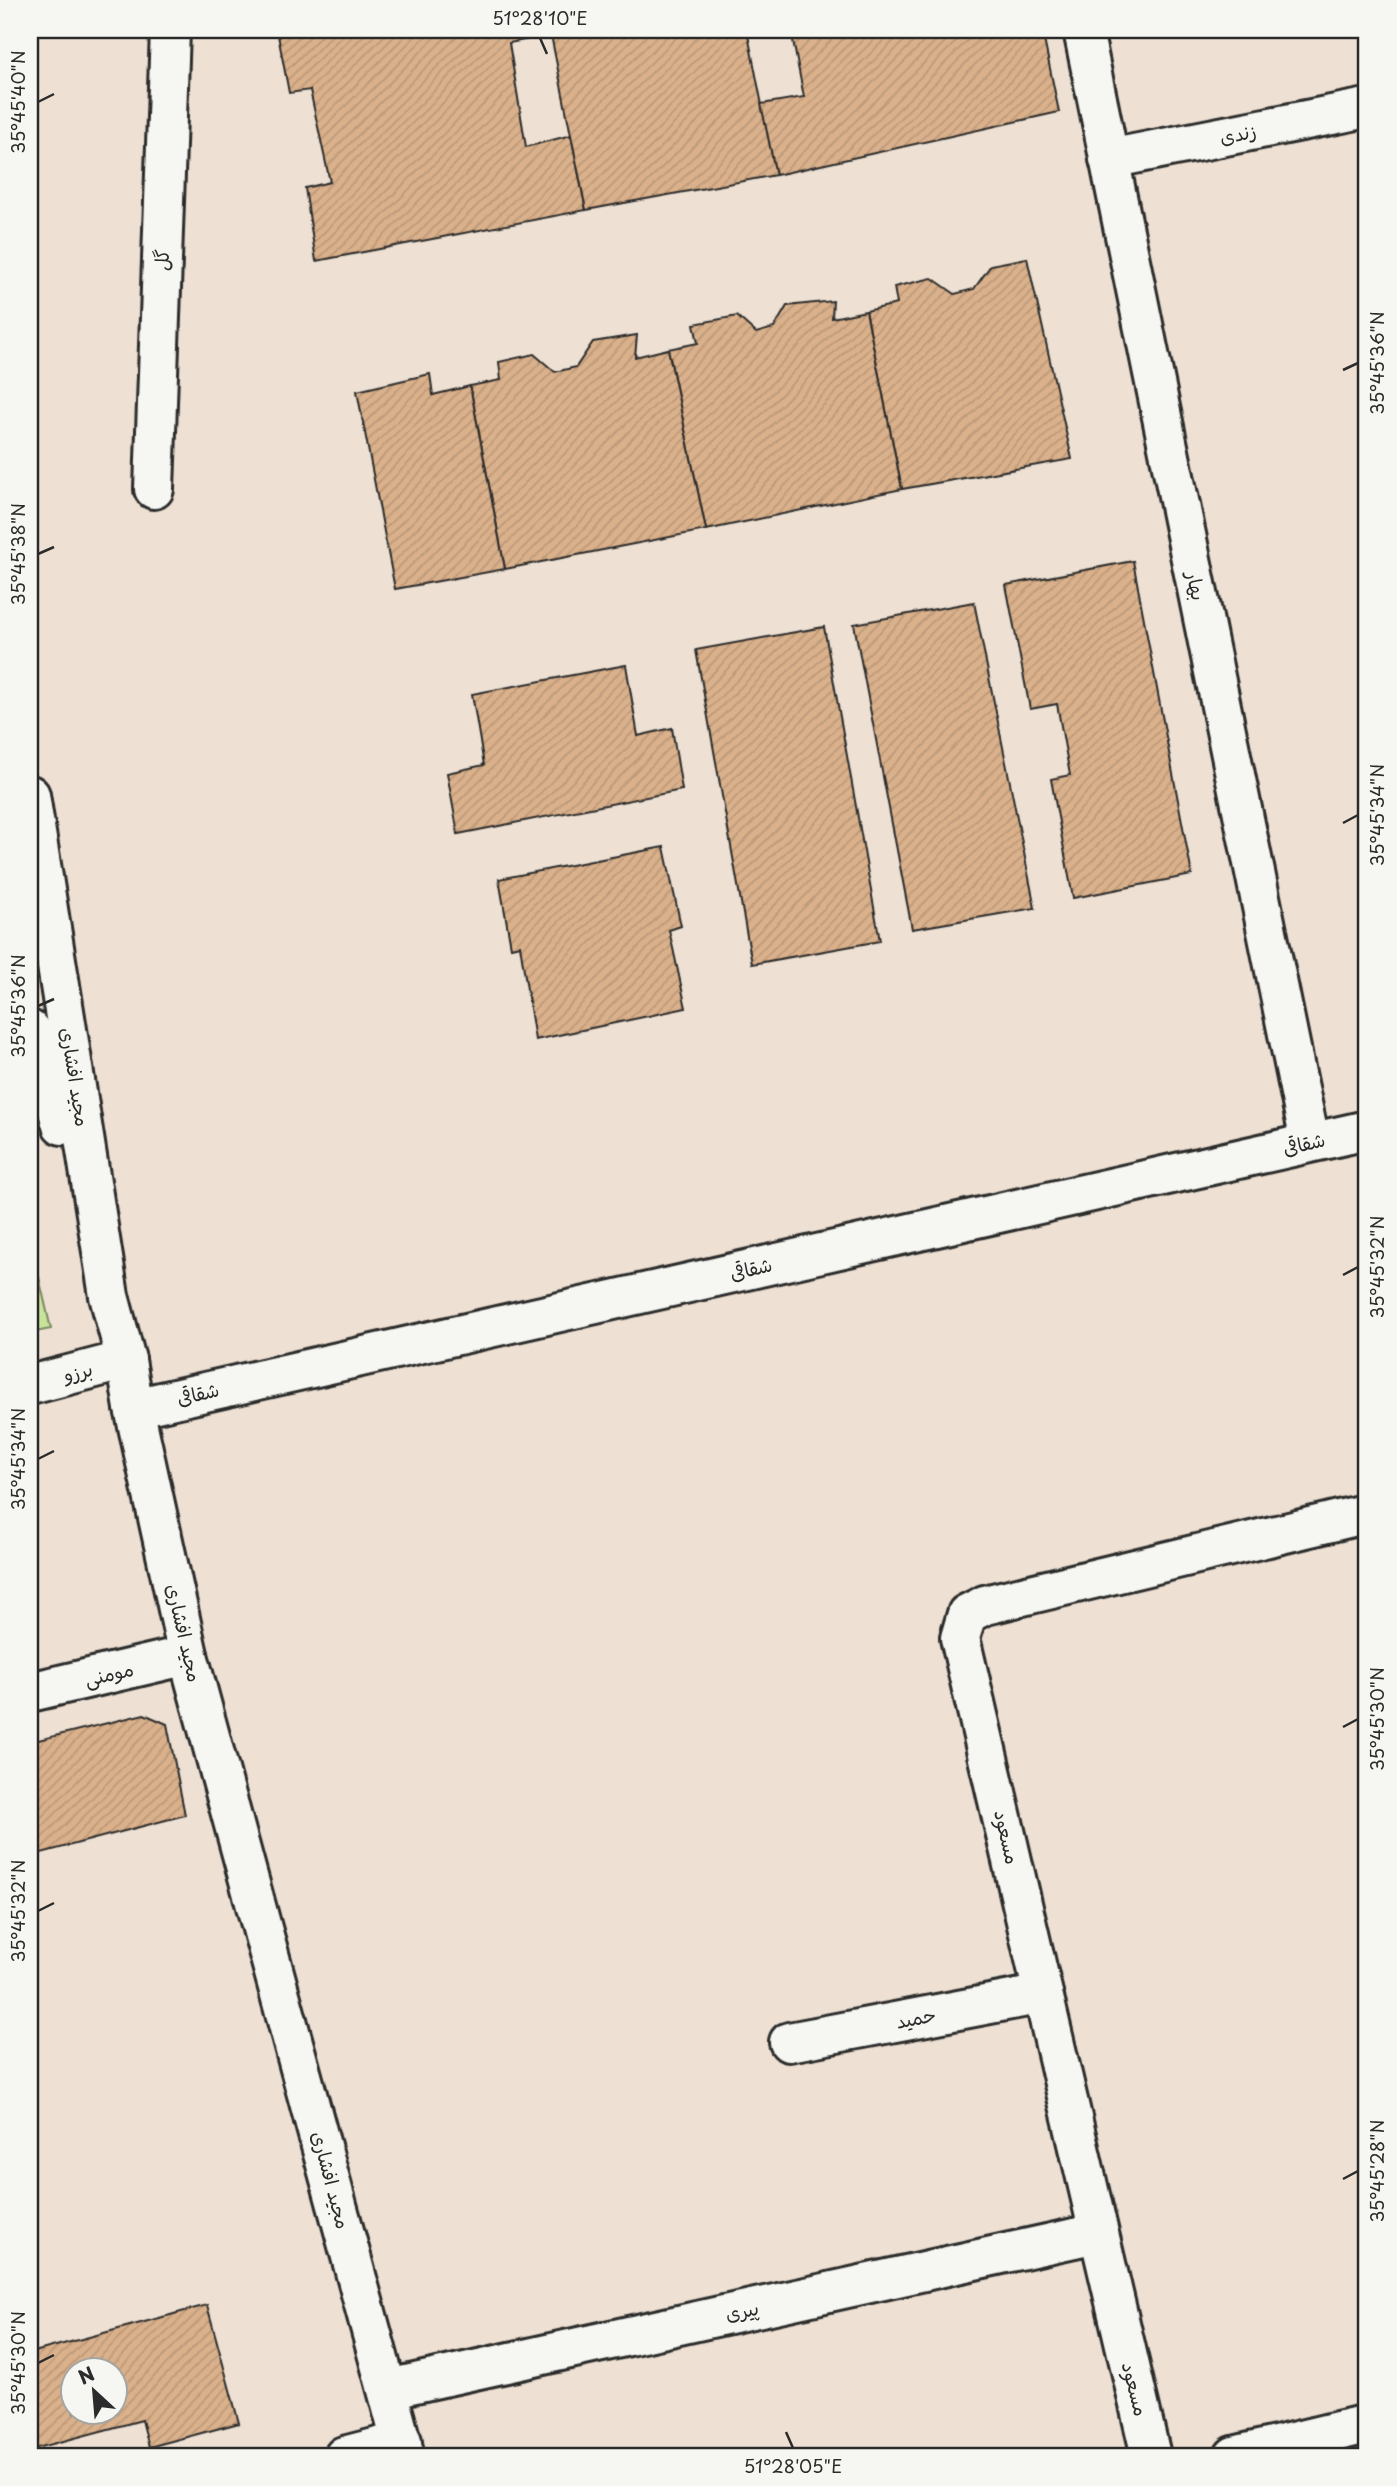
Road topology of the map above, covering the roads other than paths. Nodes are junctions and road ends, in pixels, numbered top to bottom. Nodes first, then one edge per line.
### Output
1 (170, 30) edge
2 (1083, 30) edge
3 (1366, 115) edge
4 (1109, 159) junction
5 (154, 489) dead end
6 (30, 795) edge
7 (30, 1030) edge
8 (1367, 1130) edge
9 (1310, 1142) junction
10 (109, 1296) junction
11 (127, 1360) junction
12 (30, 1385) edge
13 (134, 1408) junction
14 (1360, 1515) dead end
15 (188, 1655) junction
16 (30, 1692) edge
17 (1043, 1994) junction
18 (789, 2042) dead end
19 (1097, 2233) junction
20 (388, 2389) junction
21 (1367, 2424) edge
22 (403, 2449) edge
23 (344, 2456) edge
24 (1152, 2456) edge
25 (1234, 2456) edge

1 - 5 street, گل
2 - 4 street, بهار
3 - 4 street, زندی
4 - 9 street, بهار
6 - 10 street, مجید افشاری
7 - 10 street
8 - 9 street, شقاقی
9 - 13 street, شقاقی
10 - 11 street, مجید افشاری
11 - 12 street, برزو
11 - 13 street, مجید افشاری
13 - 15 street, مجید افشاری
14 - 17 street, مسعود
15 - 16 street, مومنی
15 - 20 street, مجید افشاری
17 - 18 street, حمید
17 - 19 street, مسعود
19 - 20 street, پیری
19 - 24 street, مسعود
20 - 22 street, مجید افشاری
21 - 25 street
22 - 23 street

